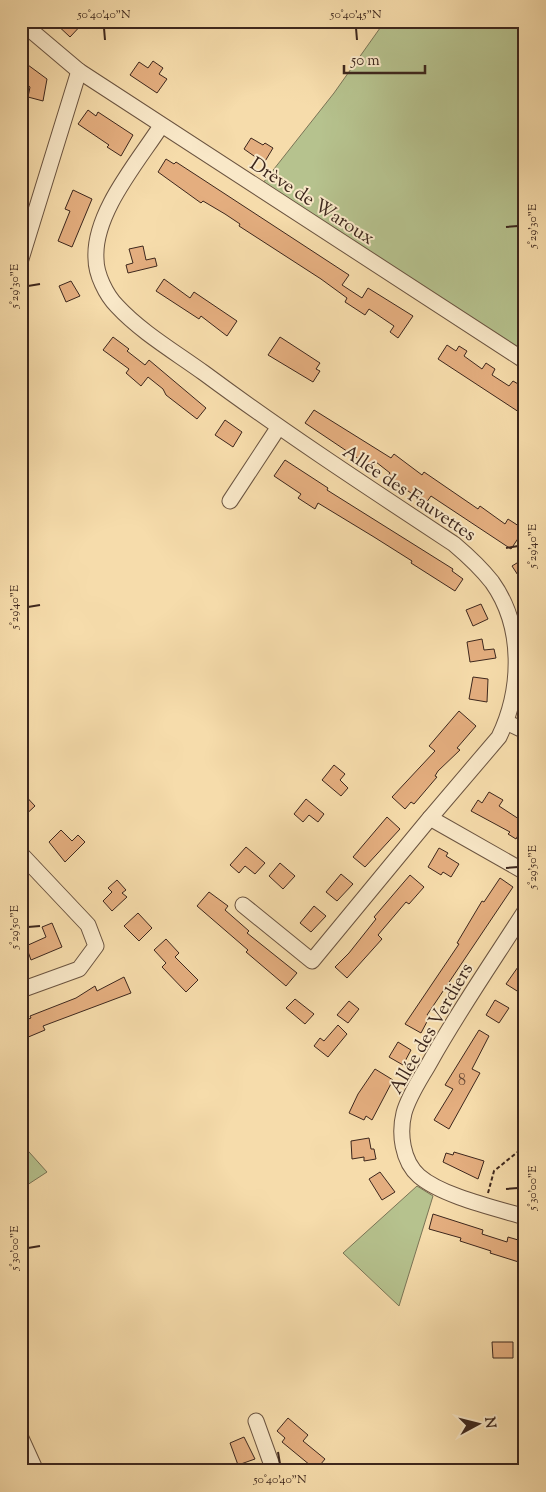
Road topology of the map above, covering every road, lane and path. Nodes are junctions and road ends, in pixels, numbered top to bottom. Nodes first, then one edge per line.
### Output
1 (21, 22) edge
2 (80, 71) junction
3 (161, 126) junction
4 (21, 259) edge
5 (525, 361) edge
6 (278, 428) junction
7 (230, 501) dead end
8 (506, 722) junction
9 (525, 731) edge
10 (430, 818) junction
11 (21, 854) edge
12 (525, 872) edge
13 (243, 905) dead end
14 (525, 911) edge
15 (21, 990) edge
16 (525, 1146) edge
17 (484, 1204) junction
18 (525, 1217) edge
19 (256, 1421) dead end
20 (21, 1438) edge
21 (36, 1471) edge
22 (274, 1471) edge

1 - 2 street, Drève de Waroux
2 - 3 street, Drève de Waroux
2 - 4 street
3 - 5 street, Drève de Waroux
3 - 6 street, Allée des Fauvettes
6 - 7 street
6 - 8 street, Allée des Fauvettes
8 - 9 street
8 - 10 street, Allée des Fauvettes
10 - 12 street
10 - 13 street, Allée des Fauvettes
11 - 15 street
14 - 17 street, Allée des Verdiers
16 - 17 path
17 - 18 street, Allée des Verdiers
19 - 22 street
20 - 21 street

